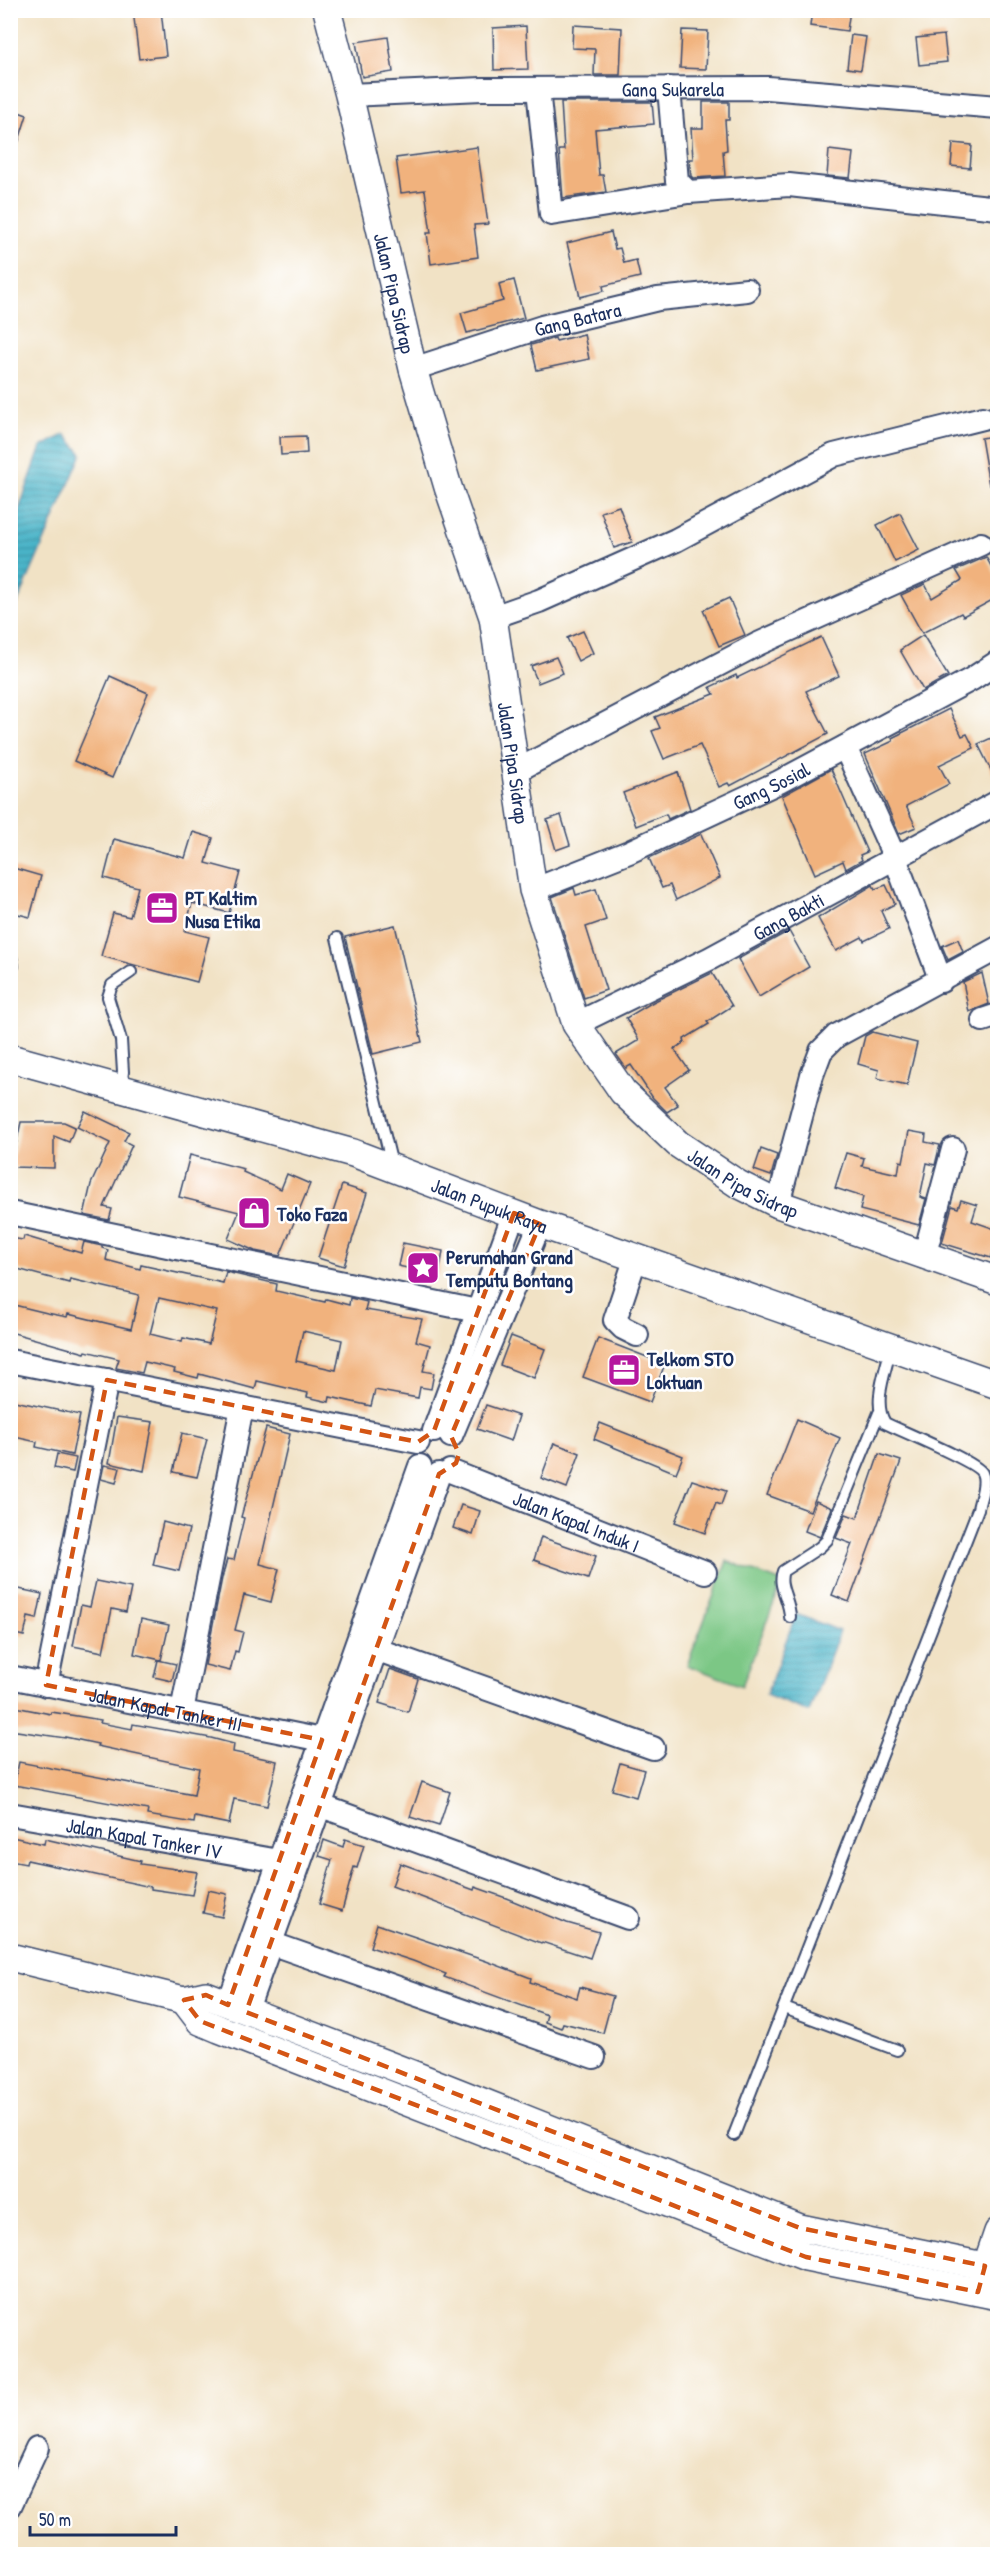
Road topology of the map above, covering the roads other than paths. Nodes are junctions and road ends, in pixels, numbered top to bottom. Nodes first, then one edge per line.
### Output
1 (327, 10) edge
2 (669, 88) junction
3 (538, 89) junction
4 (349, 95) junction
5 (998, 106) edge
6 (688, 192) junction
7 (998, 208) edge
8 (747, 290) dead end
9 (413, 369) junction
10 (983, 418) dead end
11 (981, 544) dead end
12 (493, 617) junction
13 (998, 662) edge
14 (845, 747) junction
15 (514, 772) junction
16 (998, 802) edge
17 (895, 858) junction
18 (533, 890) junction
19 (337, 938) dead end
20 (998, 948) edge
21 (10, 952) edge
22 (131, 972) dead end
23 (10, 973) edge
24 (941, 981) junction
25 (576, 1024) junction
26 (10, 1058) edge
27 (120, 1089) junction
28 (953, 1149) dead end
29 (393, 1168) junction
30 (778, 1204) junction
31 (514, 1213) junction
32 (10, 1214) edge
33 (540, 1224) junction
34 (636, 1257) junction
35 (924, 1257) junction
36 (998, 1281) edge
37 (477, 1311) junction
38 (638, 1335) dead end
39 (891, 1347) junction
40 (10, 1361) edge
41 (107, 1380) junction
42 (998, 1384) edge
43 (242, 1407) junction
44 (879, 1413) junction
45 (434, 1436) junction
46 (436, 1470) junction
47 (705, 1572) dead end
48 (790, 1617) dead end
49 (366, 1646) junction
50 (10, 1677) edge
51 (46, 1684) junction
52 (182, 1711) junction
53 (322, 1740) junction
54 (653, 1748) dead end
55 (310, 1802) junction
56 (10, 1814) edge
57 (279, 1861) junction
58 (628, 1918) dead end
59 (261, 1940) junction
60 (10, 1957) edge
61 (184, 2000) junction
62 (237, 2008) junction
63 (784, 2008) junction
64 (897, 2050) dead end
65 (594, 2058) dead end
66 (412, 2074) junction
67 (402, 2099) junction
68 (735, 2135) dead end
69 (998, 2232) edge
70 (991, 2267) edge
71 (988, 2294) edge
72 (37, 2448) dead end
73 (11, 2504) edge

1 - 4 street, Jalan Pipa Sidrap
2 - 3 street, Gang Sukarela
2 - 5 street, Gang Sukarela
2 - 6 street
3 - 4 street, Gang Sukarela
3 - 6 street
4 - 9 street, Jalan Pipa Sidrap
6 - 7 street
8 - 9 street, Gang Batara
9 - 12 street, Jalan Pipa Sidrap
10 - 12 street
11 - 15 street
12 - 15 street, Jalan Pipa Sidrap
13 - 14 street, Gang Sosial
14 - 17 street
14 - 18 street, Gang Sosial
15 - 18 street, Jalan Pipa Sidrap
16 - 17 street, Gang Bakti
17 - 24 street
17 - 25 street, Gang Bakti
18 - 25 street, Jalan Pipa Sidrap
19 - 29 lane
20 - 24 street
21 - 23 lane
22 - 27 lane
24 - 30 street
25 - 30 street, Jalan Pipa Sidrap
26 - 27 street, Jalan Pupuk Raya
27 - 29 street, Jalan Pupuk Raya
28 - 35 street
29 - 31 street, Jalan Pupuk Raya
30 - 35 street, Jalan Pipa Sidrap
31 - 33 street, Jalan Pupuk Raya
31 - 37 street
32 - 37 street
33 - 34 street, Jalan Pupuk Raya
33 - 45 street
34 - 38 street
34 - 39 street, Jalan Pupuk Raya
35 - 36 street, Jalan Pipa Sidrap
37 - 45 street
39 - 42 street, Jalan Pupuk Raya
39 - 44 lane
40 - 41 street
41 - 43 street
41 - 51 street
43 - 45 street
43 - 52 street
44 - 48 lane
44 - 63 lane
45 - 46 street
45 - 46 street
46 - 47 street, Jalan Kapal Induk I
46 - 49 street
49 - 53 street
49 - 54 street
49 - 55 street
50 - 51 street, Jalan Kapal Tanker III
51 - 52 street, Jalan Kapal Tanker III
52 - 53 street, Jalan Kapal Tanker III
53 - 55 street
55 - 57 street
55 - 58 street
55 - 59 street
56 - 57 street, Jalan Kapal Tanker IV
57 - 59 street
59 - 62 street
59 - 65 street
60 - 61 street
61 - 62 street
61 - 67 street
62 - 66 street
63 - 64 lane
63 - 68 lane
66 - 67 street
66 - 70 street
67 - 71 street
69 - 70 street
70 - 71 street
72 - 73 street

